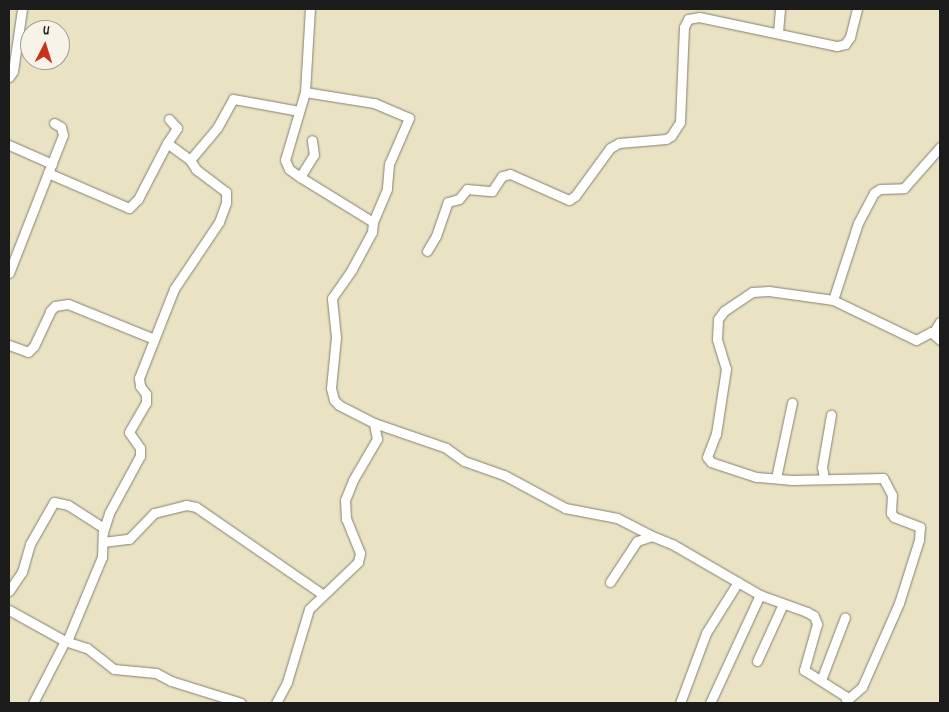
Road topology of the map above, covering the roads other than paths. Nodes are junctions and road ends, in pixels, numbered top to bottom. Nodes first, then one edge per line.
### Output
1 (22, 9) edge
2 (310, 9) edge
3 (780, 9) edge
4 (857, 9) edge
5 (778, 32) junction
6 (9, 77) edge
7 (305, 92) junction
8 (299, 111) junction
9 (168, 120) dead end
10 (54, 123) dead end
11 (312, 140) dead end
12 (167, 143) junction
13 (9, 145) edge
14 (940, 147) edge
15 (190, 160) junction
16 (52, 164) junction
17 (48, 173) junction
18 (300, 177) junction
19 (373, 222) junction
20 (427, 251) dead end
21 (9, 273) edge
22 (833, 300) junction
23 (940, 322) edge
24 (932, 333) junction
25 (154, 339) junction
26 (940, 340) edge
27 (9, 345) edge
28 (792, 403) dead end
29 (830, 415) dead end
30 (374, 423) junction
31 (776, 478) junction
32 (824, 478) junction
33 (104, 528) junction
34 (652, 536) junction
35 (103, 542) junction
36 (610, 582) dead end
37 (738, 582) junction
38 (9, 591) edge
39 (322, 594) junction
40 (760, 595) junction
41 (783, 604) junction
42 (9, 610) edge
43 (845, 617) dead end
44 (66, 641) junction
45 (757, 661) dead end
46 (820, 680) junction
47 (847, 702) edge
48 (33, 703) edge
49 (241, 703) edge
50 (276, 703) edge
51 (680, 703) edge
52 (710, 703) edge

1 - 6 street
2 - 7 street
3 - 5 street
4 - 5 street
5 - 20 street
7 - 8 street
7 - 19 street
8 - 15 street
8 - 18 street
9 - 12 street
10 - 16 street
11 - 18 street
12 - 15 street
12 - 17 street
13 - 16 street
14 - 22 street
15 - 25 street
16 - 17 street
17 - 21 street
18 - 19 street
19 - 30 street
22 - 24 street
22 - 31 street
23 - 24 street
24 - 26 street
25 - 27 street
25 - 33 street
28 - 31 street
29 - 32 street
30 - 34 street
30 - 39 street
31 - 32 street
32 - 47 street
33 - 35 street
33 - 38 street
34 - 36 street
34 - 37 street
35 - 39 street
35 - 44 street
37 - 40 street
37 - 51 street
39 - 50 street
40 - 41 street
40 - 52 street
41 - 45 street
41 - 46 street
42 - 44 street
43 - 46 street
44 - 48 street
44 - 49 street
46 - 47 street

